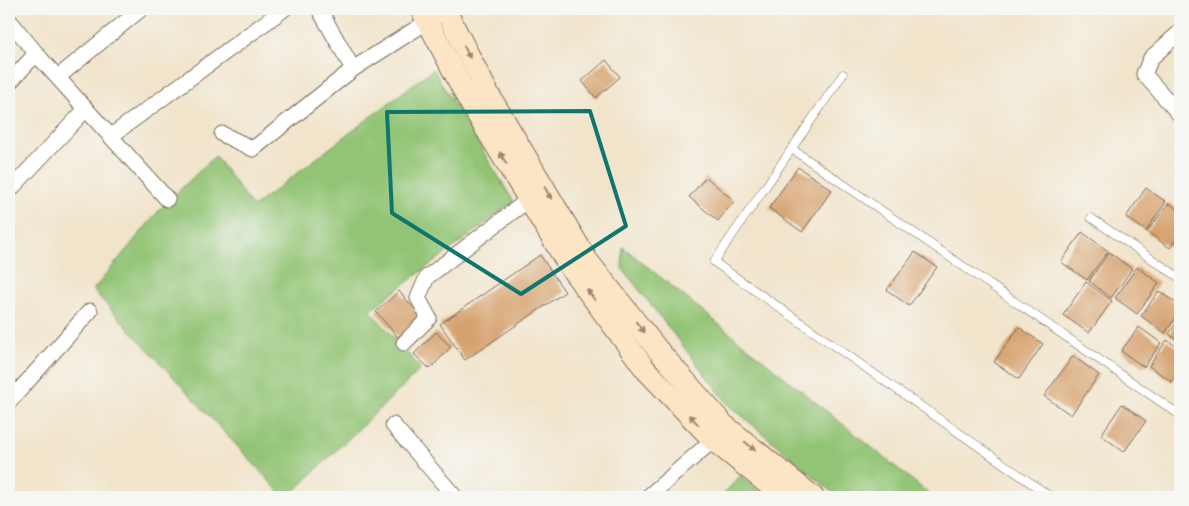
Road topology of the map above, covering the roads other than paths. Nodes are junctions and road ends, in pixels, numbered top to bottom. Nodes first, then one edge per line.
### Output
1 (141, 9) edge
2 (284, 9) edge
3 (319, 9) edge
4 (445, 10) edge
5 (424, 15) edge
6 (9, 20) edge
7 (1180, 32) edge
8 (40, 58) junction
9 (353, 69) junction
10 (843, 74) dead end
11 (58, 77) junction
12 (9, 83) edge
13 (86, 108) junction
14 (1180, 115) edge
15 (222, 134) dead end
16 (111, 136) junction
17 (792, 149) junction
18 (9, 191) edge
19 (167, 199) dead end
20 (528, 200) junction
21 (1091, 218) dead end
22 (1180, 278) edge
23 (90, 311) dead end
24 (404, 342) dead end
25 (9, 402) edge
26 (1180, 415) edge
27 (393, 425) dead end
28 (718, 432) junction
29 (455, 497) edge
30 (648, 497) edge
31 (784, 497) edge
32 (813, 497) edge
33 (1051, 497) edge

1 - 11 street
2 - 16 street
3 - 9 street
4 - 5 street
4 -> 28 main road
5 - 9 street
20 -> 5 main road
6 - 8 street
7 - 14 street
8 - 11 street
8 - 12 street
9 - 15 street
10 - 17 lane
11 - 13 street
13 - 16 street
13 - 18 street
16 - 19 street
17 - 26 lane
17 - 33 lane
20 - 24 street
28 -> 20 main road
21 - 22 lane
23 - 25 street
27 - 29 street
28 - 30 street
28 - 31 main road
28 -> 32 main road

